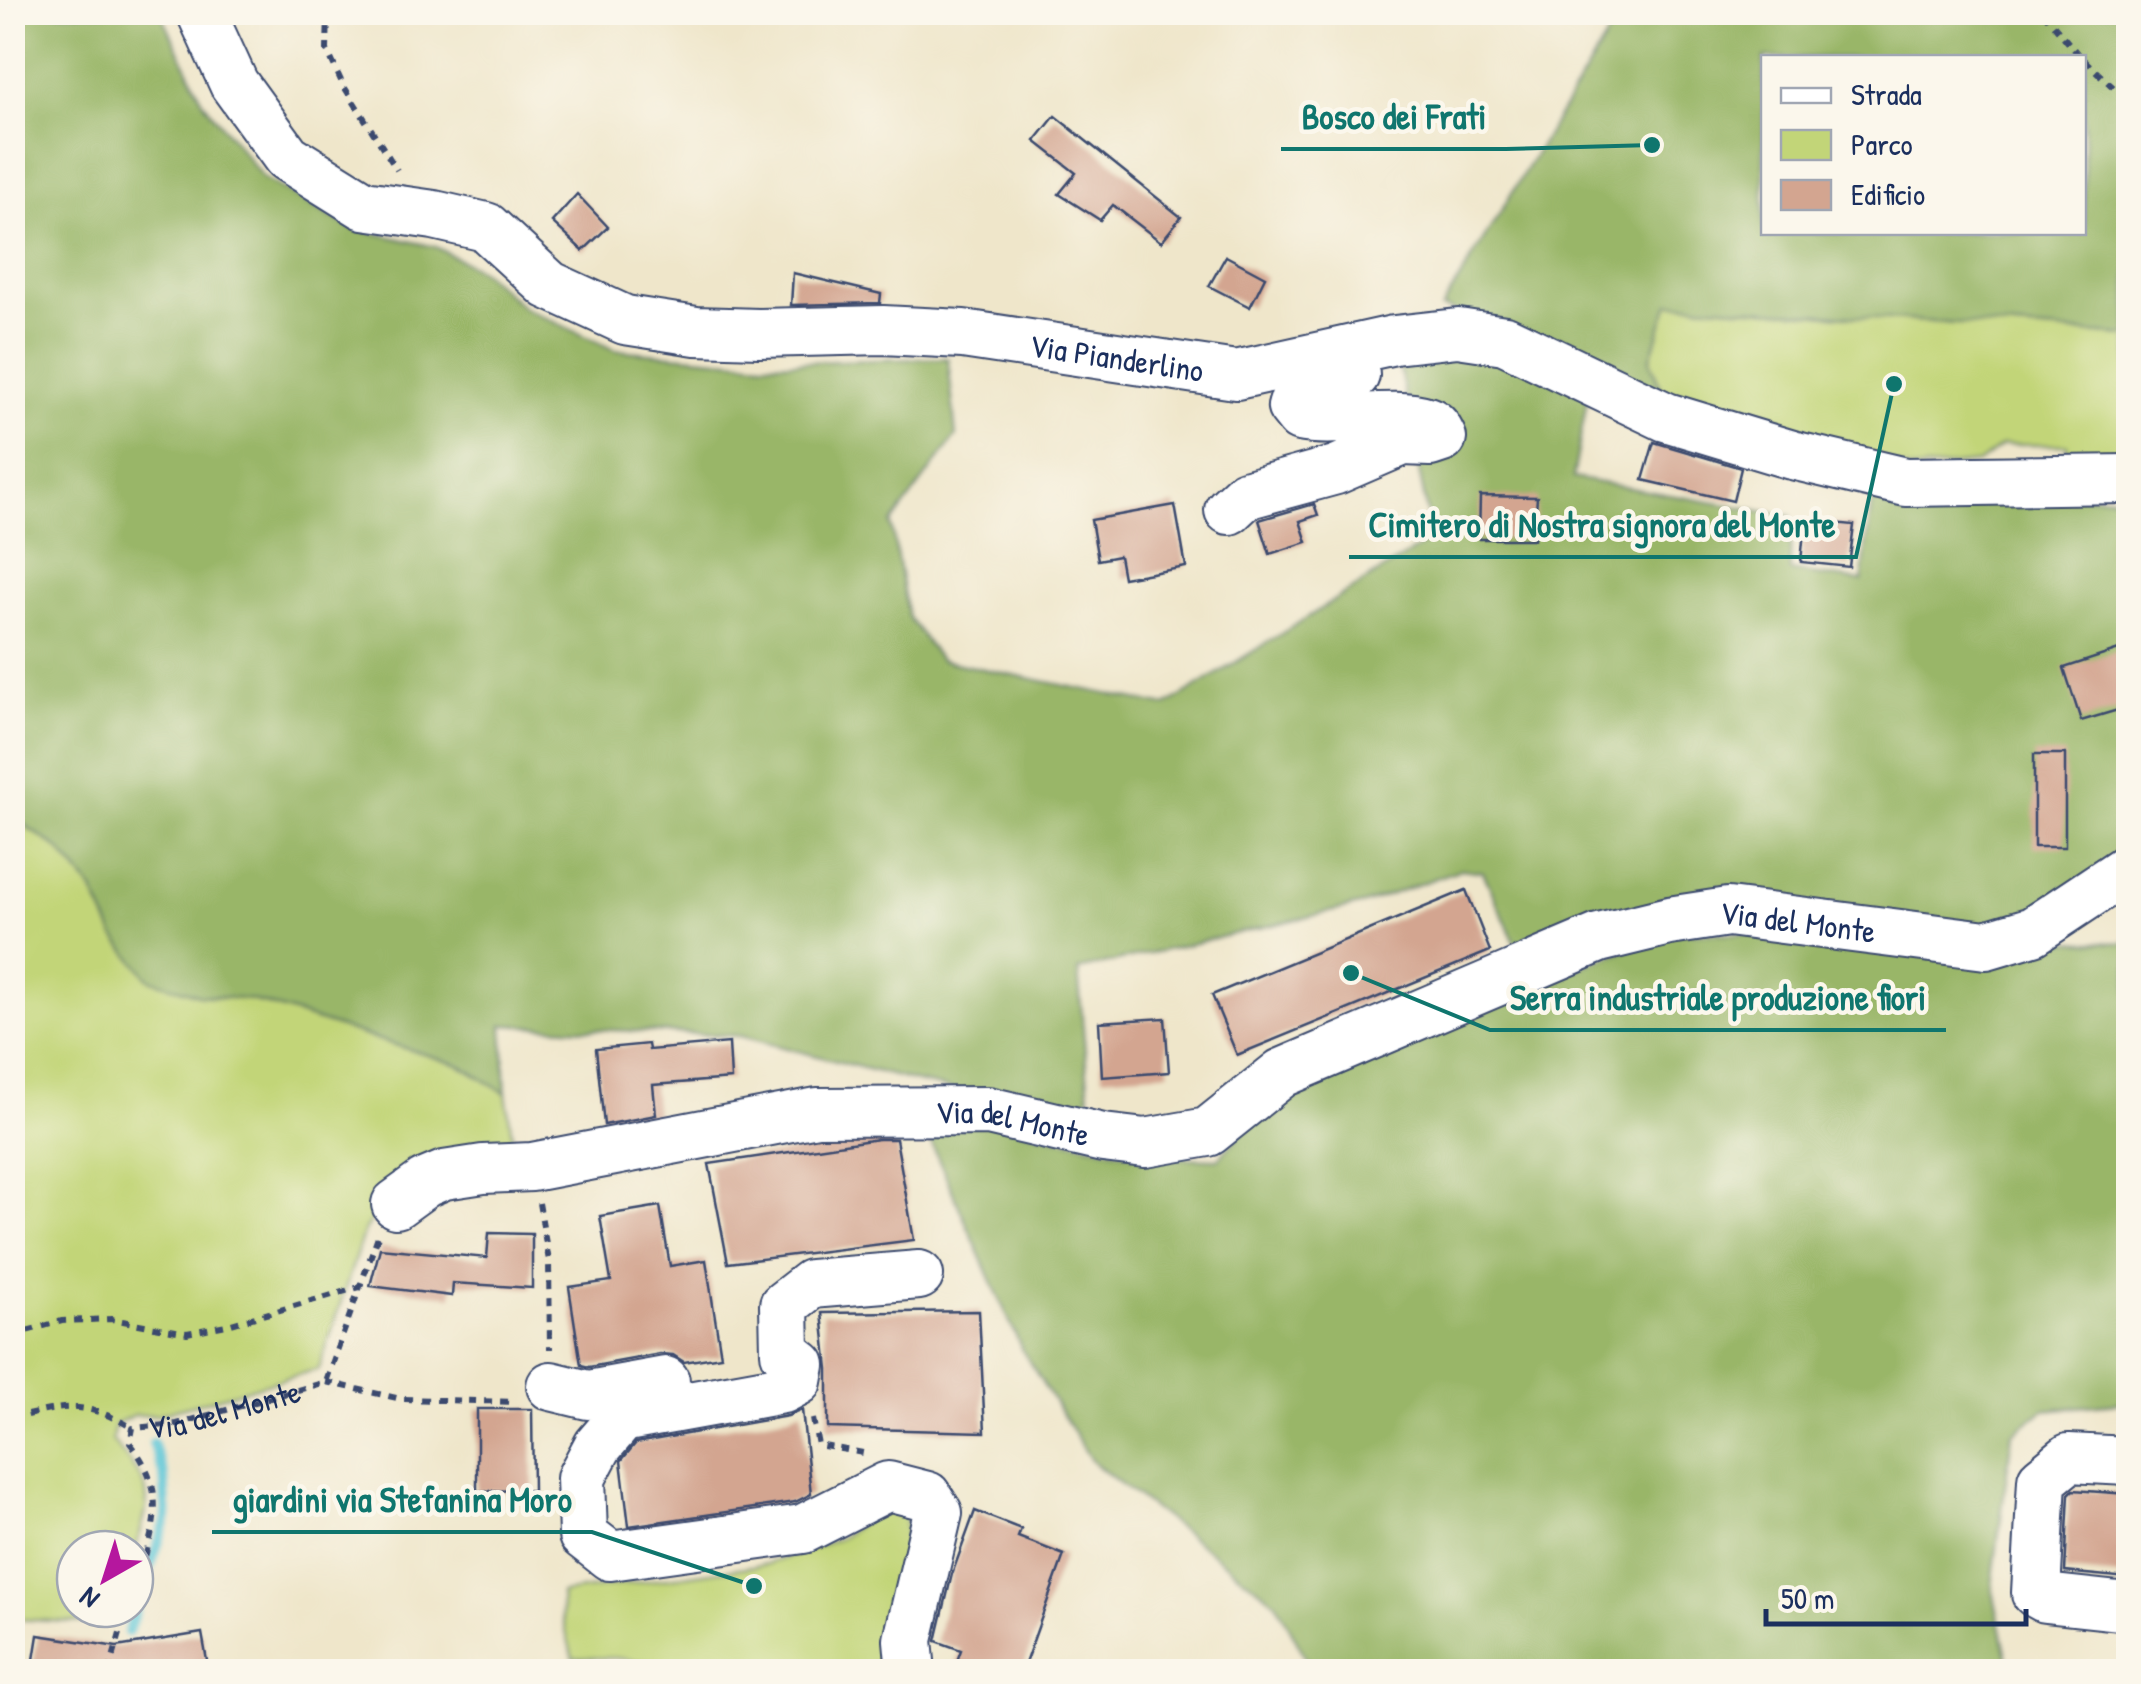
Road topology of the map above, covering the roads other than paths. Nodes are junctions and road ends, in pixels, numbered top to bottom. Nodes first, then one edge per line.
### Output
1 (201, 12) edge
2 (1385, 342) junction
3 (2128, 479) edge
4 (1230, 510) dead end
5 (2128, 868) edge
6 (396, 1204) road end
7 (919, 1275) dead end
8 (791, 1366) junction
9 (541, 1394) road end
10 (2128, 1461) edge
11 (2128, 1606) edge
12 (910, 1672) edge

1 - 2 street, Via Pianderlino
2 - 3 street, Via Pianderlino
2 - 4 street
5 - 6 street, Via del Monte
7 - 8 street
8 - 9 street
8 - 12 street
10 - 11 street

